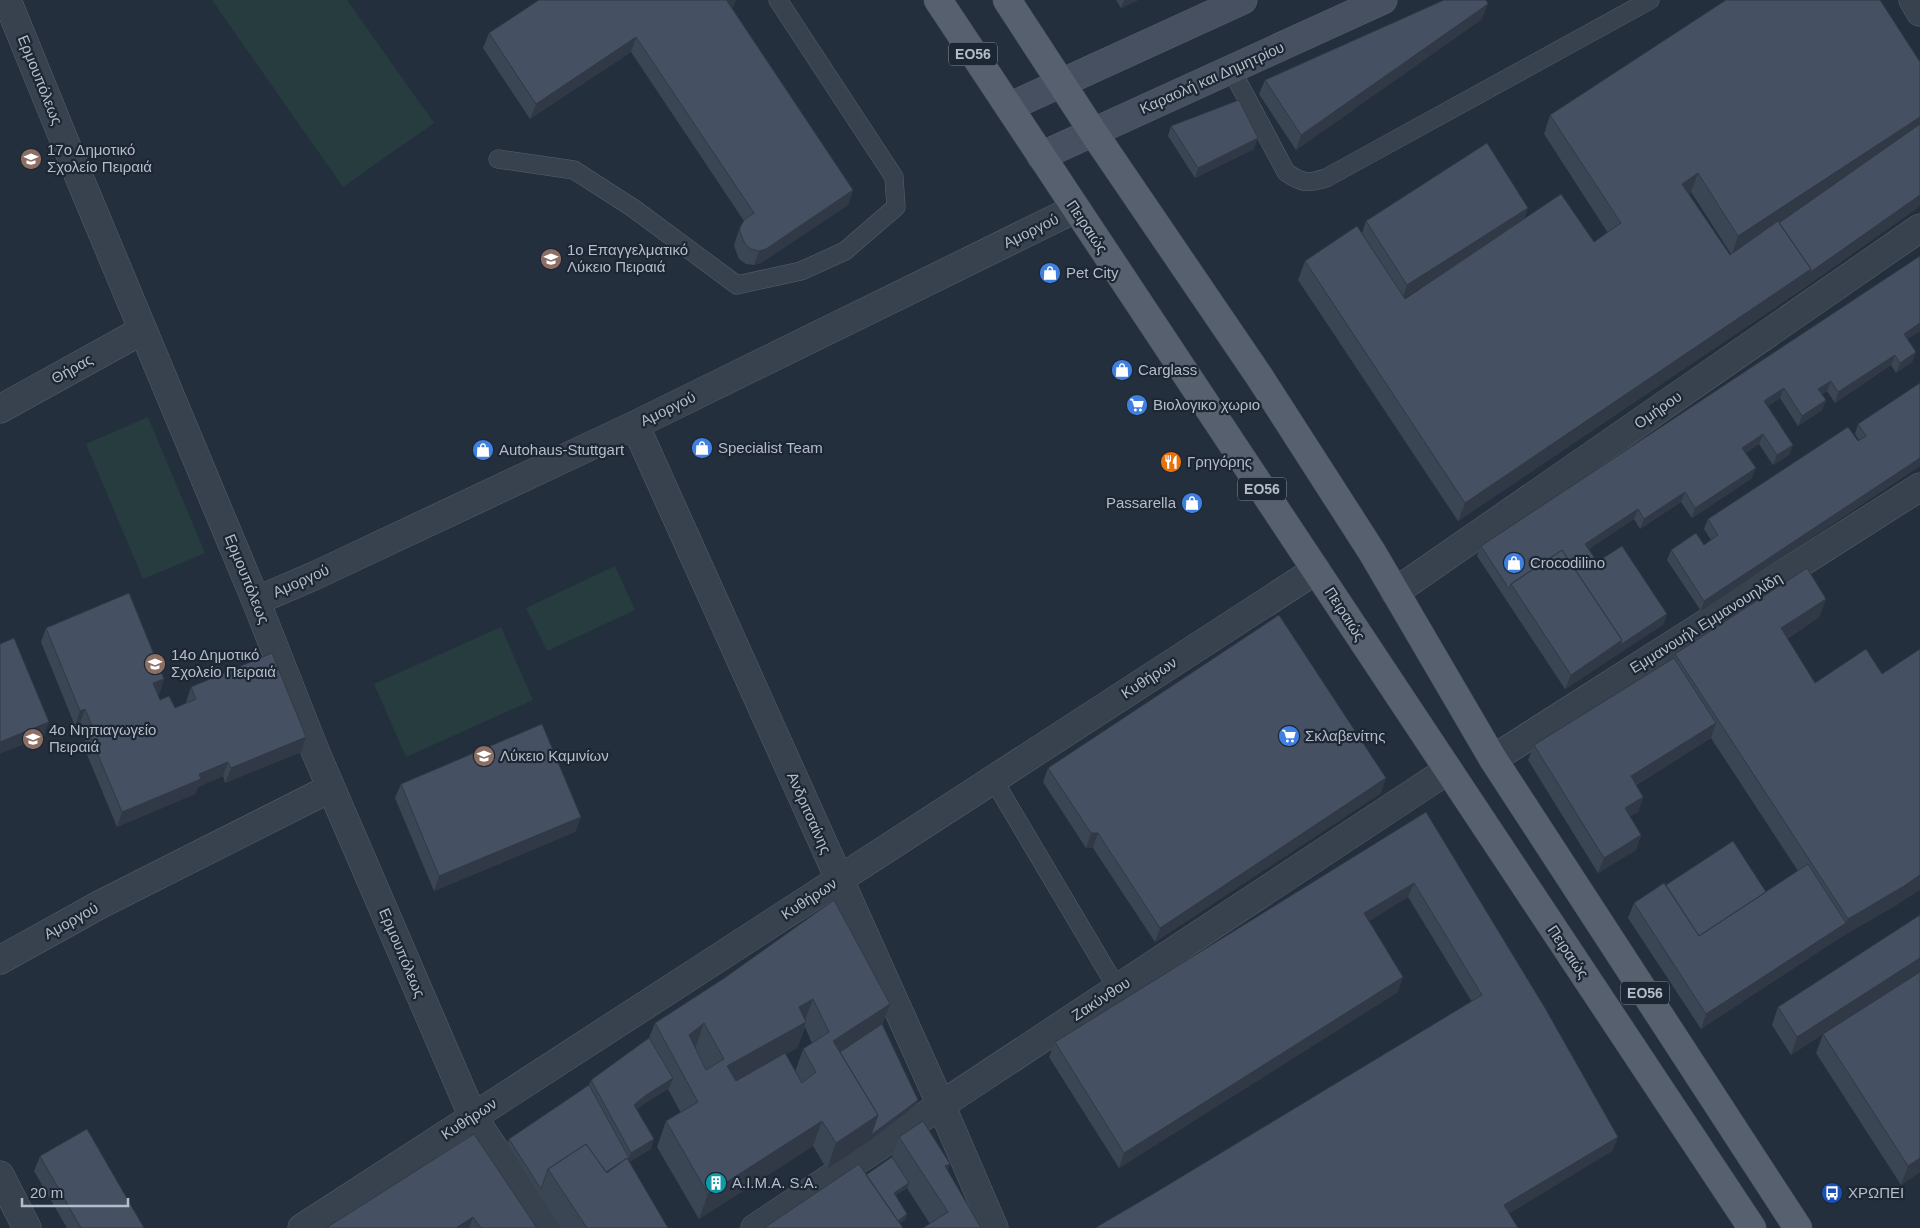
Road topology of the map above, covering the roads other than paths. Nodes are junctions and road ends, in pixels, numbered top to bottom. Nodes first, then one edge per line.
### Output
1 (8, 0) edge
2 (778, 0) edge
3 (938, 0) edge
4 (1007, 0) edge
5 (1243, 0) edge
6 (1383, 0) edge
7 (1650, 0) edge
8 (1913, 0) edge
9 (1920, 12) edge
10 (1231, 70) junction
11 (1061, 84) junction
12 (1009, 107) junction
13 (1093, 132) junction
14 (1041, 156) junction
15 (498, 159) dead end
16 (1075, 209) junction
17 (1920, 228) edge
18 (143, 330) junction
19 (0, 409) edge
20 (635, 425) junction
21 (1920, 487) edge
22 (1316, 570) junction
23 (1395, 592) junction
24 (256, 601) junction
25 (1493, 759) junction
26 (1448, 770) junction
27 (993, 779) junction
28 (331, 788) junction
29 (839, 879) junction
30 (0, 960) edge
31 (1117, 988) junction
32 (941, 1105) junction
33 (473, 1117) junction
34 (0, 1175) edge
35 (27, 1228) edge
36 (302, 1228) edge
37 (546, 1228) edge
38 (755, 1228) edge
39 (994, 1228) edge
40 (1752, 1228) edge
41 (1798, 1228) edge

1 - 18 street, Ερμουπόλεως
2 - 15 lane
3 - 12 main road, Πειραιώς / ΕΟ56
4 - 11 main road, ΕΟ56
5 - 11 main road
6 - 10 main road, Καραολή και Δημητρίου
7 - 10 lane
8 - 9 street
10 - 13 main road, Καραολή και Δημητρίου
11 - 12 main road
11 - 13 main road, ΕΟ56
12 - 14 main road, Πειραιώς / ΕΟ56
13 - 14 main road, Καραολή και Δημητρίου
13 - 23 main road, ΕΟ56
14 - 16 main road, Πειραιώς / ΕΟ56
16 - 20 street, Αμοργού
16 - 22 main road, Πειραιώς / ΕΟ56
17 - 23 street, Ομήρου
18 - 19 street, Θήρας
18 - 24 street, Ερμουπόλεως
20 - 24 street, Αμοργού
20 - 29 street, Ανδριτσαίνης
21 - 25 street, Εμμανουήλ Εμμανουηλίδη
22 - 26 main road, Πειραιώς / ΕΟ56
22 - 27 street, Κυθήρων
23 - 25 main road, ΕΟ56
24 - 28 street, Ερμουπόλεως
25 - 41 main road, ΕΟ56
26 - 31 street, Ζακύνθου
26 - 40 main road, Πειραιώς / ΕΟ56
27 - 29 street, Κυθήρων
27 - 31 lane
28 - 30 street, Αμοργού
28 - 33 street, Ερμουπόλεως
29 - 32 street, Ανδριτσαίνης
29 - 33 street, Κυθήρων
31 - 32 street, Ζακύνθου
32 - 38 street, Ζακύνθου
32 - 39 street, Ανδριτσαίνης
33 - 36 street, Κυθήρων
33 - 37 street, Ερμουπόλεως
34 - 35 street

